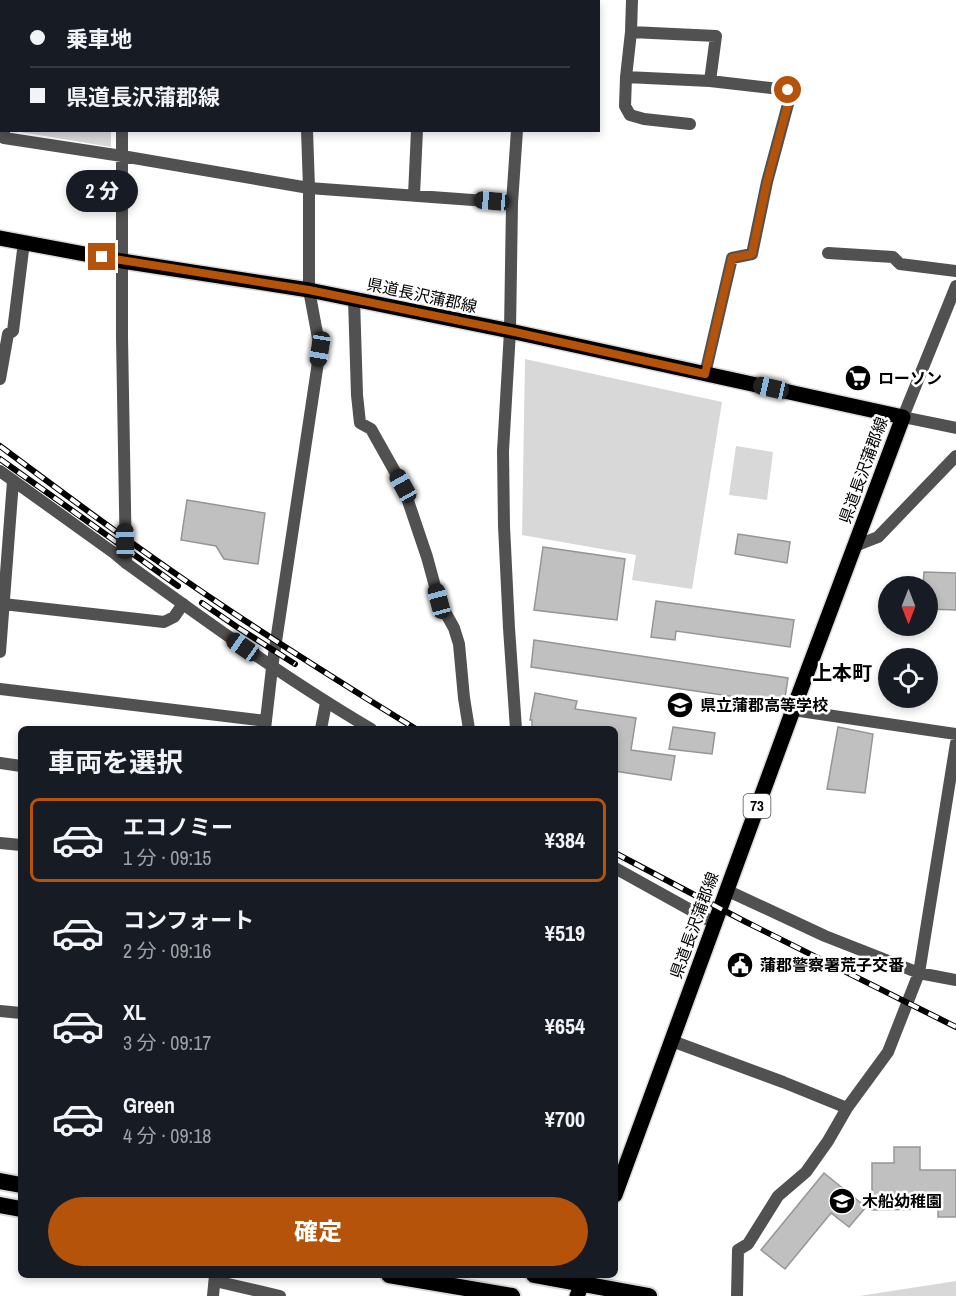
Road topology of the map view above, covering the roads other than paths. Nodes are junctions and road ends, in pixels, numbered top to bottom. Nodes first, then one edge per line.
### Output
1 (632, 0) edge
2 (631, 32) junction
3 (626, 77) junction
4 (710, 81) junction
5 (690, 124) dead end
6 (4, 132) edge
7 (122, 132) edge
8 (307, 132) edge
9 (417, 132) edge
10 (517, 132) edge
11 (122, 156) junction
12 (309, 188) junction
13 (414, 195) junction
14 (512, 203) junction
15 (0, 238) edge
16 (24, 242) junction
17 (828, 253) dead end
18 (122, 261) junction
19 (956, 271) edge
20 (956, 286) edge
21 (309, 290) junction
22 (354, 299) junction
23 (510, 331) junction
24 (705, 374) junction
25 (0, 379) edge
26 (903, 417) junction
27 (956, 428) edge
28 (956, 456) edge
29 (0, 471) edge
30 (13, 481) junction
31 (855, 546) junction
32 (126, 563) junction
33 (3, 604) junction
34 (183, 604) junction
35 (0, 652) edge
36 (272, 668) junction
37 (0, 688) edge
38 (326, 702) junction
39 (793, 710) junction
40 (265, 725) edge
41 (322, 726) edge
42 (366, 726) edge
43 (468, 726) edge
44 (516, 726) edge
45 (956, 734) edge
46 (956, 743) edge
47 (0, 763) edge
48 (18, 766) edge
49 (0, 843) edge
50 (18, 845) edge
51 (618, 870) edge
52 (726, 890) junction
53 (714, 922) junction
54 (919, 973) junction
55 (956, 980) edge
56 (0, 1011) edge
57 (18, 1013) edge
58 (672, 1041) junction
59 (847, 1108) junction
60 (0, 1181) edge
61 (18, 1184) edge
62 (618, 1187) edge
63 (0, 1205) edge
64 (18, 1208) edge
65 (215, 1278) edge
66 (407, 1278) edge
67 (548, 1278) edge
68 (582, 1285) edge
69 (213, 1296) edge
70 (280, 1296) edge
71 (512, 1296) edge
72 (649, 1296) edge
73 (737, 1296) edge

1 - 2 street
2 - 3 street
2 - 4 street
3 - 4 street
3 - 5 street
4 - 24 street
6 - 11 street
7 - 11 street
8 - 12 street
9 - 13 street
10 - 14 street
11 - 12 street
11 - 18 street
12 - 13 street
12 - 21 street
13 - 14 street
14 - 23 street
15 - 16 main road, 県道長沢蒲郡線
16 - 18 main road, 県道長沢蒲郡線
16 - 25 street
17 - 19 street
18 - 21 main road, 県道長沢蒲郡線
18 - 32 street
20 - 26 street
21 - 22 main road, 県道長沢蒲郡線
21 - 36 street
22 - 23 main road, 県道長沢蒲郡線
22 - 43 street
23 - 24 main road, 県道長沢蒲郡線
23 - 44 street
24 - 26 main road, 県道長沢蒲郡線
26 - 27 street
26 - 31 main road, 県道長沢蒲郡線 / 73
28 - 31 street
29 - 30 street
30 - 32 street
30 - 33 street
31 - 39 main road, 県道長沢蒲郡線 / 73
32 - 34 street
33 - 34 street
33 - 35 street
34 - 36 street
36 - 38 street
36 - 40 street
37 - 40 street
38 - 41 street
38 - 42 street
39 - 45 street
39 - 52 main road, 県道長沢蒲郡線 / 73
46 - 54 street
47 - 48 street
49 - 50 street
51 - 53 street
52 - 53 main road, 県道長沢蒲郡線 / 73
52 - 54 street
53 - 58 main road, 県道長沢蒲郡線 / 73
54 - 55 street
54 - 59 street
56 - 57 street
58 - 59 street
58 - 62 main road, 県道長沢蒲郡線 / 73
59 - 73 street
60 - 61 highway
63 - 64 highway
65 - 69 street
65 - 70 street
66 - 71 highway
67 - 68 highway
68 - 72 highway

